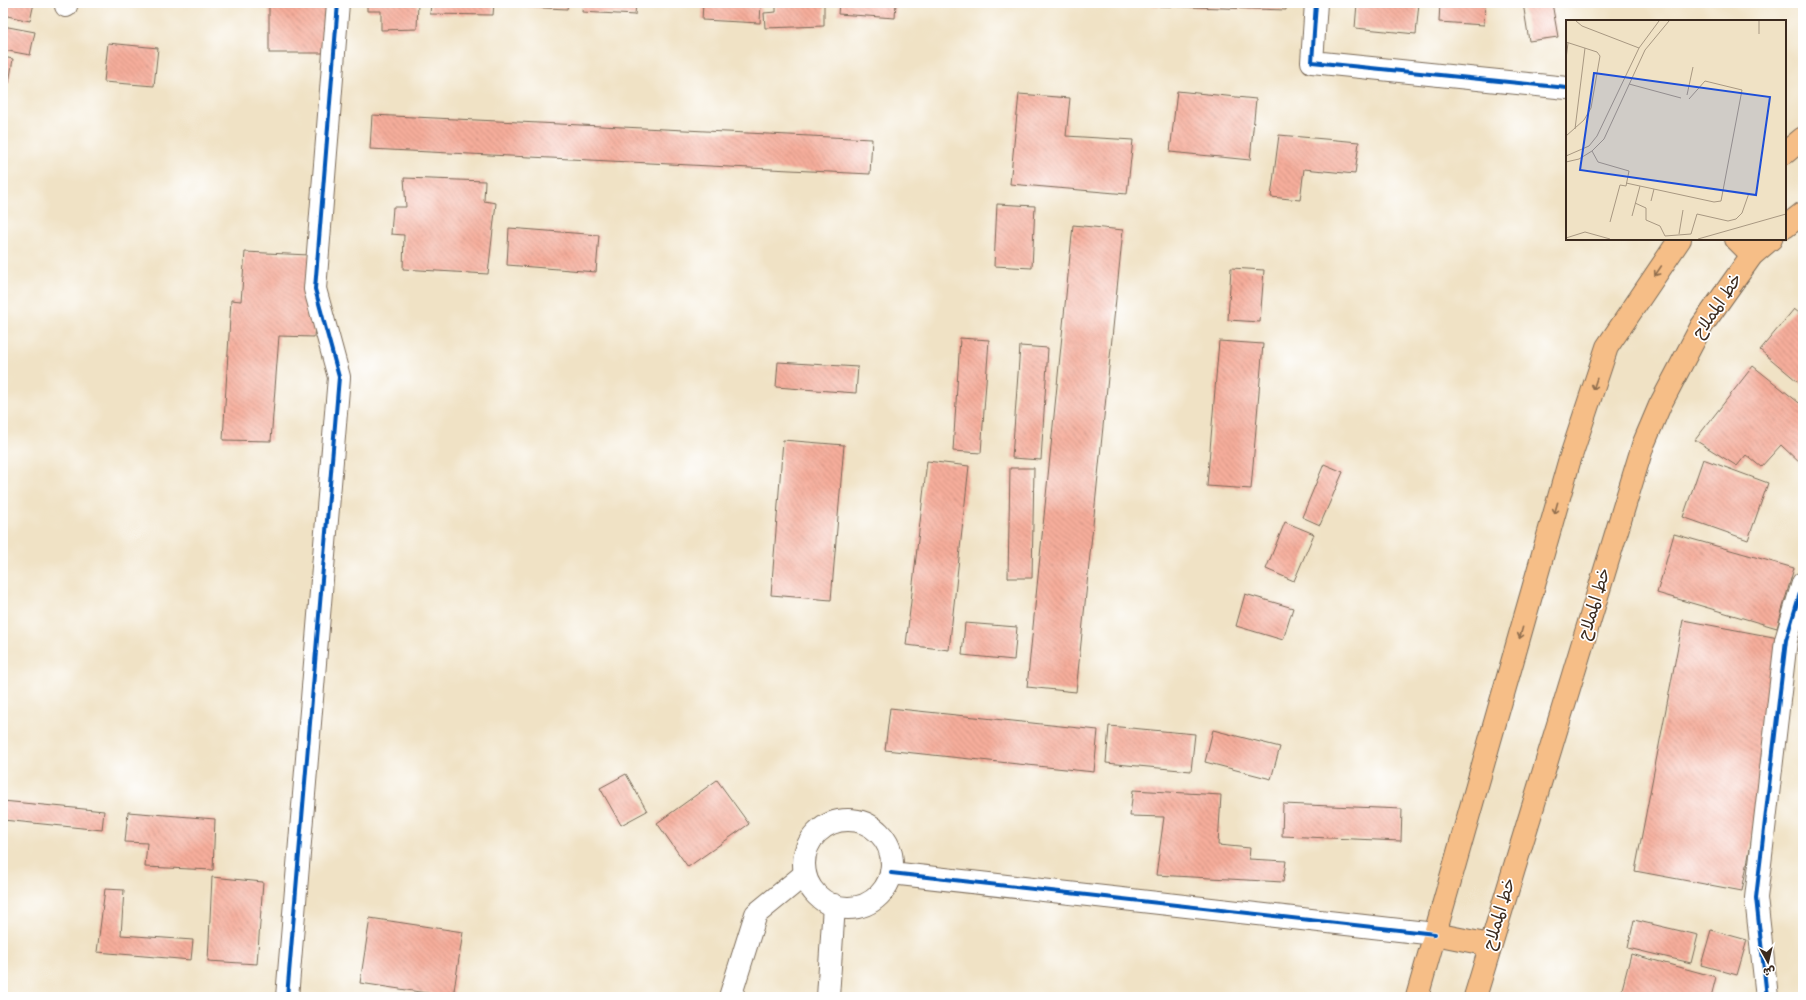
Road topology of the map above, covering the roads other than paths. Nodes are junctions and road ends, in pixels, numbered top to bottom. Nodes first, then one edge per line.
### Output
1 (338, 3) edge
2 (1316, 3) edge
3 (1566, 88) edge
4 (1803, 138) edge
5 (1786, 152) edge
6 (1803, 213) edge
7 (1786, 226) edge
8 (1679, 240) edge
9 (1737, 240) edge
10 (1770, 240) edge
11 (1752, 255) junction
12 (1803, 583) edge
13 (891, 873) junction
14 (805, 874) junction
15 (834, 905) junction
16 (1435, 934) junction
17 (1490, 945) junction
18 (287, 997) edge
19 (730, 997) edge
20 (828, 997) edge
21 (1417, 997) edge
22 (1474, 997) edge
23 (1767, 997) edge

1 - 18 street
2 - 3 street
4 - 5 highway
6 - 7 highway
8 -> 16 highway
9 - 11 highway
10 - 11 highway, خط المملاح
11 - 17 highway, خط المملاح
12 - 23 street
13 - 14 street
13 - 15 street
13 - 16 street
14 - 15 street
14 - 19 street
15 - 20 street
16 - 17 highway
16 - 21 highway
17 - 22 highway, خط المملاح

